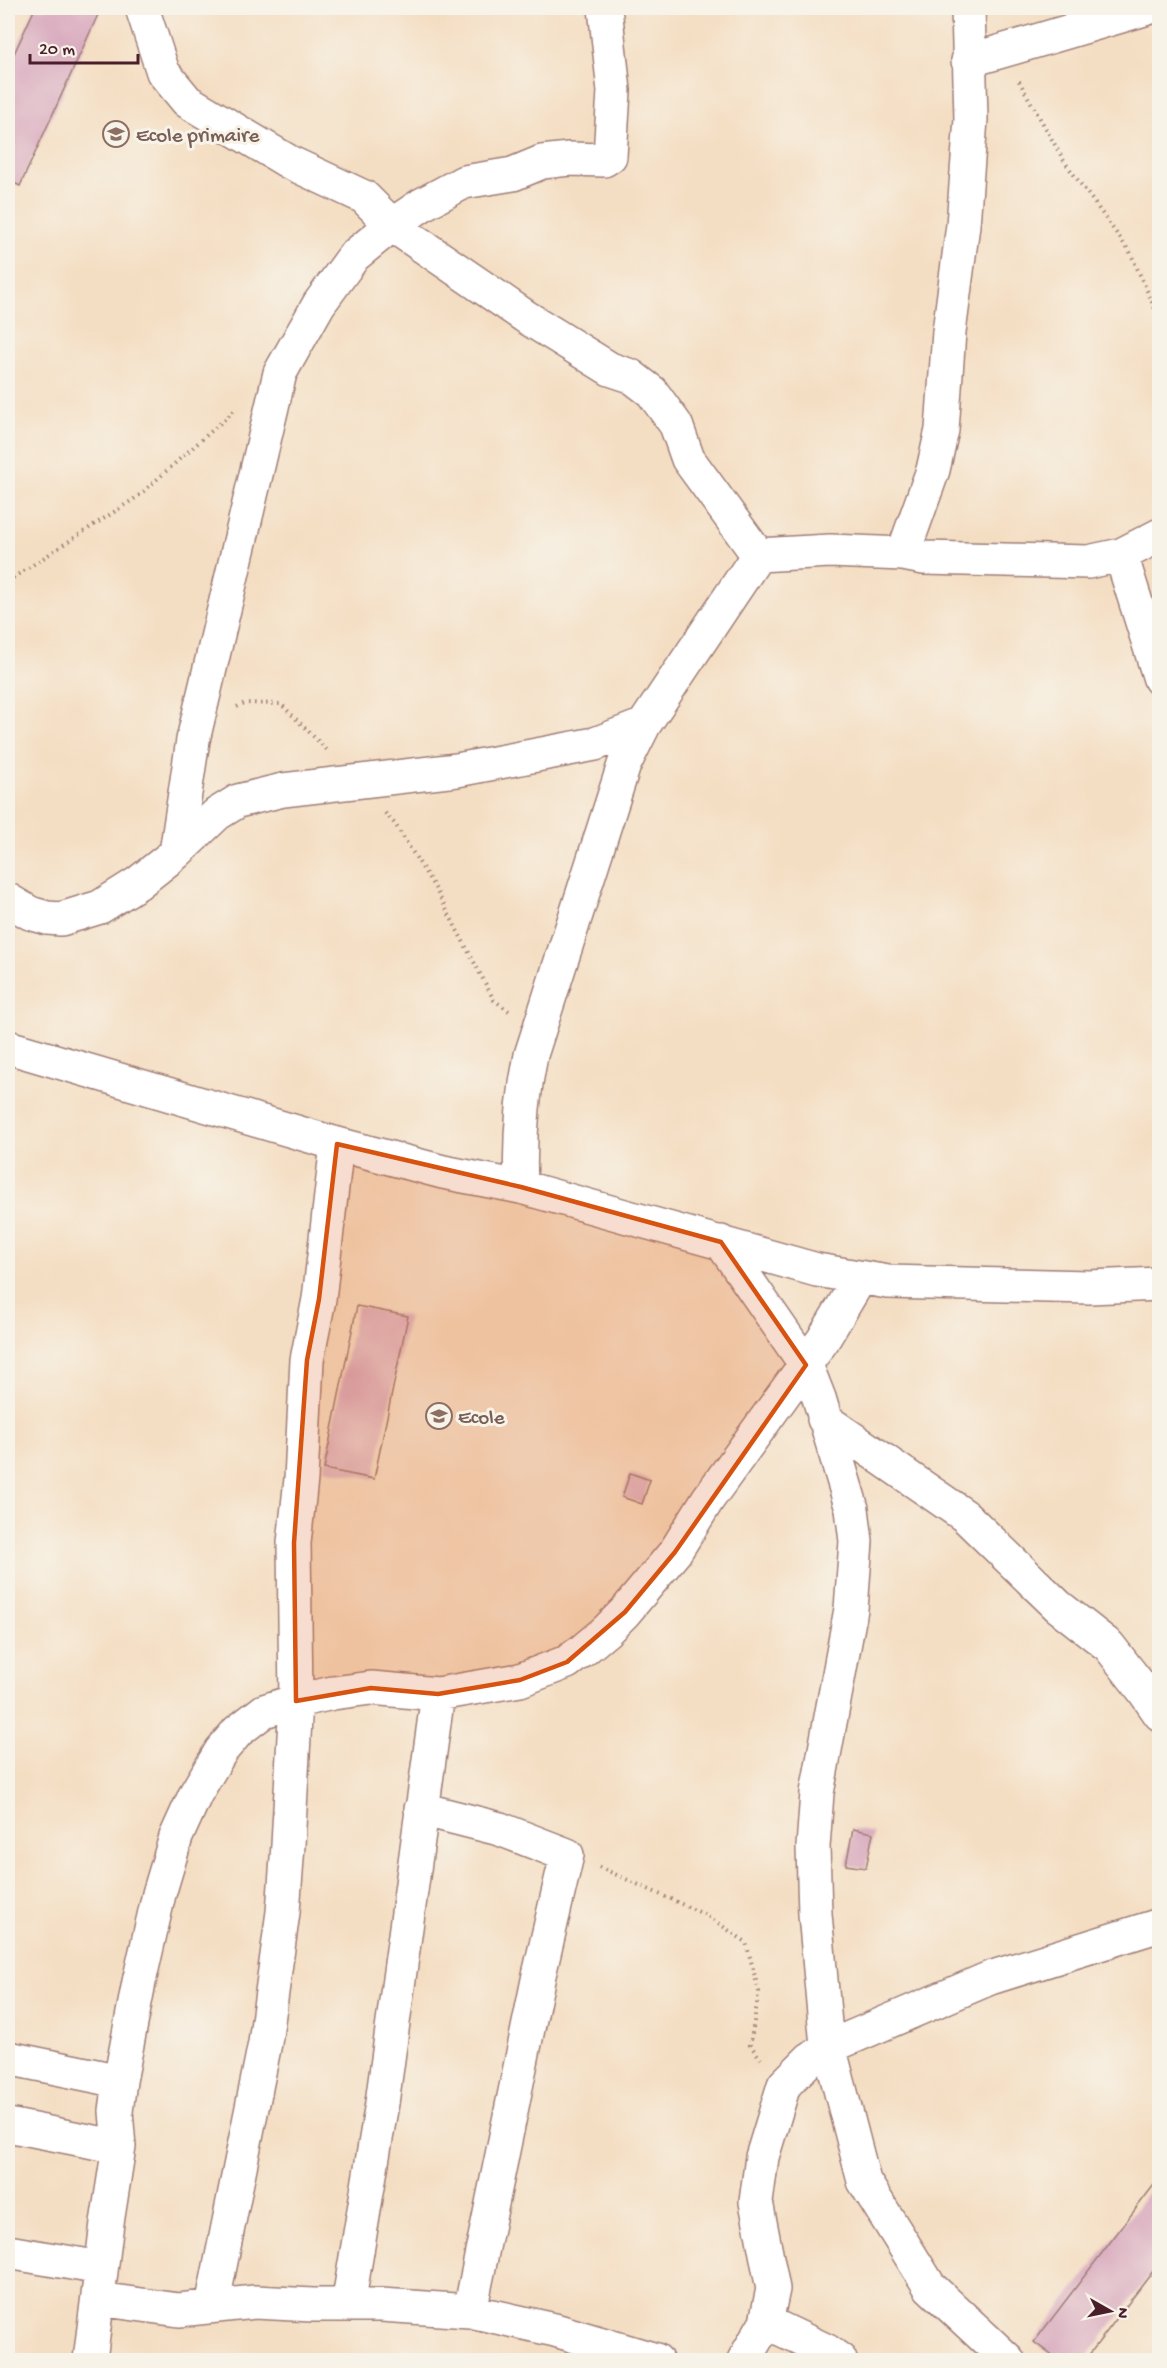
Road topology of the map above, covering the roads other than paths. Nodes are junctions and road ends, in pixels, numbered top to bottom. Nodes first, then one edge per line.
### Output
1 (142, 8) edge
2 (605, 8) edge
3 (1148, 8) edge
4 (963, 11) edge
5 (968, 61) junction
6 (392, 225) junction
7 (1160, 535) edge
8 (903, 554) junction
9 (758, 555) junction
10 (1121, 555) junction
11 (1160, 679) edge
12 (644, 725) junction
13 (176, 853) junction
14 (8, 900) edge
15 (8, 1047) edge
16 (337, 1144) junction
17 (521, 1187) junction
18 (721, 1242) junction
19 (860, 1278) junction
20 (1160, 1284) edge
21 (806, 1365) junction
22 (824, 1419) junction
23 (438, 1694) junction
24 (296, 1701) junction
25 (1160, 1714) edge
26 (421, 1809) junction
27 (1160, 1924) edge
28 (829, 2048) junction
29 (8, 2058) edge
30 (120, 2081) junction
31 (8, 2125) edge
32 (119, 2147) junction
33 (8, 2253) edge
34 (99, 2284) junction
35 (348, 2305) junction
36 (212, 2306) junction
37 (470, 2311) junction
38 (766, 2322) junction
39 (90, 2361) edge
40 (656, 2361) edge
41 (744, 2361) edge
42 (840, 2361) edge
43 (1008, 2361) edge

1 - 6 street
2 - 6 street
3 - 5 street
4 - 5 street
5 - 8 street
6 - 9 street
6 - 13 street
7 - 10 street
8 - 9 street
8 - 10 street
9 - 12 street
10 - 11 street
12 - 13 street
12 - 17 street
13 - 14 street
15 - 16 street
16 - 17 street
16 - 24 street
17 - 18 street
18 - 19 street
18 - 21 street
19 - 20 street
19 - 21 street
21 - 22 street
21 - 23 street
22 - 25 street
22 - 28 street
23 - 24 street
23 - 26 street
24 - 30 street
24 - 36 street
26 - 35 street
26 - 37 street
27 - 28 street
28 - 38 street
28 - 43 street
29 - 30 street
30 - 32 street
31 - 32 street
32 - 34 street
33 - 34 street
34 - 36 street
34 - 39 street
35 - 36 street
35 - 37 street
37 - 40 street
38 - 41 street
38 - 42 street

